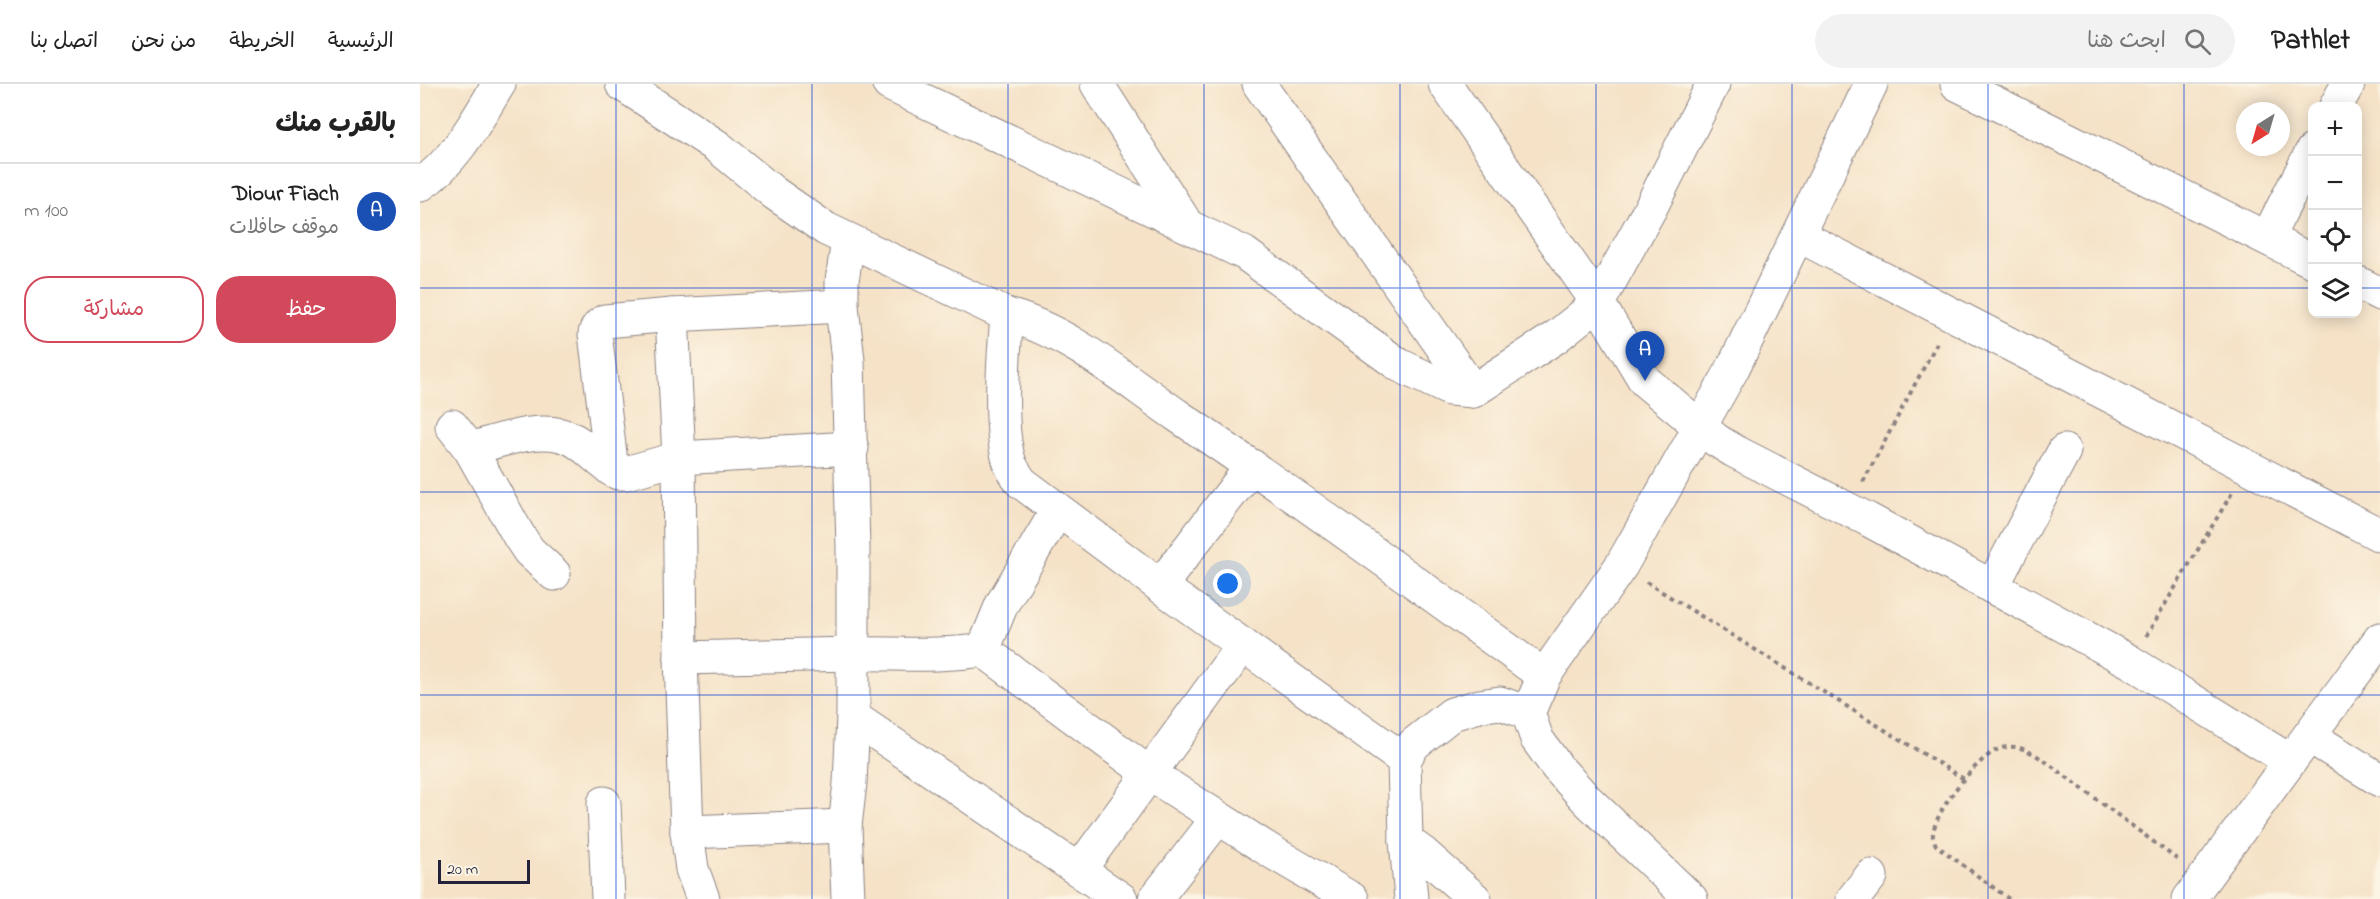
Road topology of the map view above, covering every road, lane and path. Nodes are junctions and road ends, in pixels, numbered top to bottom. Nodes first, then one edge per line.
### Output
1 (500, 84) edge
2 (622, 84) edge
3 (889, 84) edge
4 (1097, 84) edge
5 (1445, 84) edge
6 (1713, 84) edge
7 (1871, 84) edge
8 (1957, 84) edge
9 (2348, 84) edge
10 (1266, 86) edge
11 (934, 96) edge
12 (2338, 102) edge
13 (2310, 156) edge
14 (423, 177) edge
15 (1187, 225) junction
16 (1798, 236) junction
17 (2267, 238) junction
18 (848, 240) junction
19 (2308, 258) edge
20 (2362, 285) edge
21 (2380, 294) edge
22 (1598, 303) junction
23 (842, 306) junction
24 (672, 315) junction
25 (1007, 315) junction
26 (1952, 315) junction
27 (1473, 391) junction
28 (1700, 427) junction
29 (852, 448) junction
30 (2064, 451) dead end
31 (679, 459) junction
32 (1252, 466) junction
33 (2247, 466) junction
34 (612, 470) junction
35 (1847, 509) junction
36 (1058, 511) junction
37 (2380, 535) edge
38 (1621, 566) junction
39 (554, 574) dead end
40 (1160, 586) junction
41 (1992, 587) junction
42 (1243, 645) junction
43 (2378, 647) edge
44 (983, 650) junction
45 (853, 654) junction
46 (681, 658) junction
47 (2129, 661) junction
48 (1544, 676) junction
49 (1528, 713) junction
50 (853, 717) junction
51 (2299, 748) junction
52 (1404, 760) junction
53 (1150, 774) junction
54 (1964, 779) junction
55 (2380, 780) edge
56 (604, 803) dead end
57 (1218, 818) junction
58 (845, 826) junction
59 (687, 832) junction
60 (1406, 841) junction
61 (1080, 869) junction
62 (2197, 889) edge
63 (849, 898) edge
64 (608, 899) edge
65 (703, 899) edge
66 (1121, 899) edge
67 (1155, 899) edge
68 (1352, 899) edge
69 (1411, 899) edge
70 (1475, 899) edge
71 (1690, 899) edge
72 (2009, 899) edge

1 - 14 street
2 - 18 street
3 - 11 street
4 - 15 street
5 - 22 street
6 - 22 street
7 - 16 street
8 - 17 street
9 - 12 street
10 - 27 street
11 - 15 street
13 - 17 street
15 - 27 street
16 - 26 street
16 - 28 street
17 - 19 street
18 - 23 street
18 - 25 street
20 - 21 street
22 - 27 street
22 - 28 street
23 - 24 street
23 - 29 street
24 - 31 street
24 - 34 street
25 - 32 street
25 - 36 street
26 - 33 street
26 - 35 path
28 - 35 street
28 - 38 street
29 - 31 street
29 - 45 street
30 - 41 street
31 - 34 street
31 - 46 street
32 - 40 street
32 - 48 street
33 - 37 street
33 - 47 path
34 - 39 street
35 - 41 street
36 - 40 street
36 - 44 street
38 - 48 street
38 - 54 path
40 - 42 street
41 - 47 street
42 - 52 street
42 - 53 street
43 - 51 street
44 - 45 street
44 - 53 street
45 - 46 street
45 - 50 street
46 - 59 street
47 - 51 street
48 - 49 street
49 - 52 street
49 - 71 street
50 - 58 street
50 - 61 street
51 - 55 street
51 - 62 street
52 - 60 street
53 - 57 street
53 - 61 street
54 - 62 path
54 - 72 path
56 - 64 street
57 - 67 street
57 - 68 street
58 - 59 street
58 - 63 street
59 - 65 street
60 - 69 street
60 - 70 street
61 - 66 street

